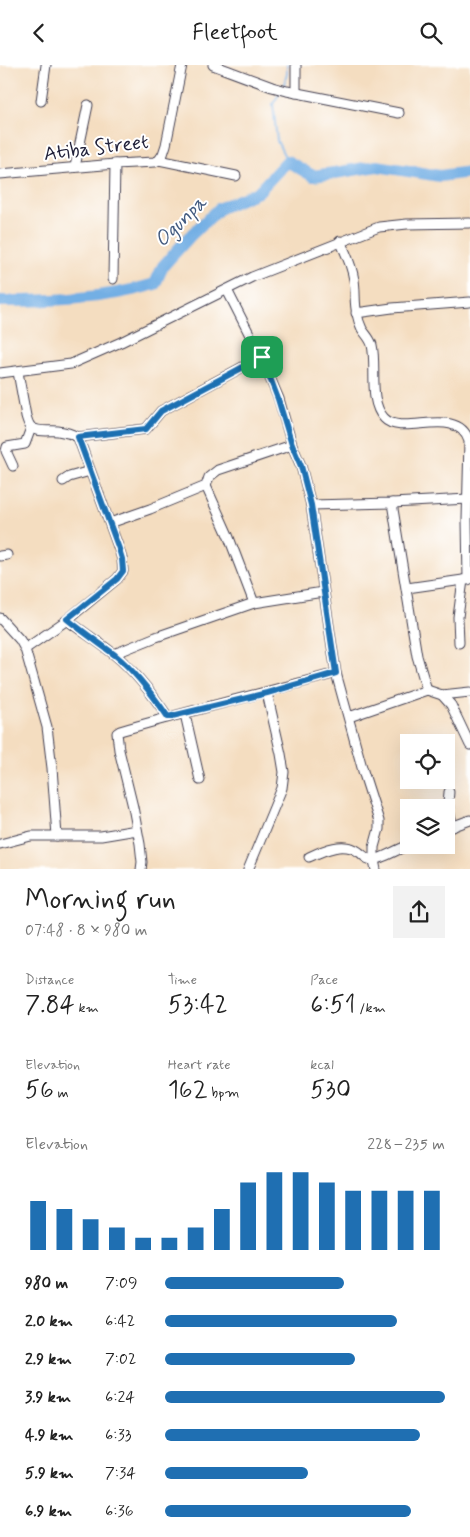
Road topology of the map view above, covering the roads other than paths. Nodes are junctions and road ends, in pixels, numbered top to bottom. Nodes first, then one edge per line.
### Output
1 (46, 65) edge
2 (182, 65) edge
3 (213, 65) edge
4 (296, 65) edge
5 (293, 92) junction
6 (41, 101) dead end
7 (88, 105) dead end
8 (399, 113) dead end
9 (159, 160) junction
10 (115, 164) junction
11 (75, 167) junction
12 (0, 174) edge
13 (236, 176) dead end
14 (470, 223) edge
15 (340, 241) junction
16 (113, 279) dead end
17 (226, 290) junction
18 (470, 302) edge
19 (356, 313) junction
20 (262, 357) junction
21 (18, 372) junction
22 (0, 373) edge
23 (31, 428) junction
24 (78, 437) junction
25 (292, 445) junction
26 (13, 466) dead end
27 (90, 471) junction
28 (469, 472) edge
29 (62, 481) dead end
30 (206, 486) junction
31 (468, 499) junction
32 (392, 503) junction
33 (311, 505) junction
34 (110, 523) junction
35 (467, 580) edge
36 (407, 588) junction
37 (323, 592) junction
38 (254, 603) junction
39 (0, 618) edge
40 (67, 619) junction
41 (459, 643) dead end
42 (25, 649) junction
43 (114, 655) junction
44 (336, 673) junction
45 (427, 690) junction
46 (470, 692) edge
47 (267, 693) junction
48 (442, 695) junction
49 (185, 714) junction
50 (168, 717) junction
51 (349, 717) junction
52 (470, 745) edge
53 (200, 780) dead end
54 (449, 792) dead end
55 (448, 799) edge
56 (470, 820) edge
57 (455, 826) edge
58 (137, 830) junction
59 (57, 836) junction
60 (0, 844) edge
61 (400, 850) edge
62 (310, 857) dead end
63 (375, 865) edge
64 (141, 869) edge
65 (248, 869) edge

1 - 6 street
2 - 9 street, Atiba Street
3 - 5 street
4 - 5 street
5 - 8 street
7 - 11 street
9 - 10 street, Atiba Street
9 - 13 street
10 - 11 street, Atiba Street
10 - 16 street
11 - 12 street, Atiba Street
14 - 15 street
15 - 17 street
15 - 19 street
17 - 20 street
17 - 21 street
18 - 19 street
19 - 28 street
20 - 24 street
20 - 25 street
21 - 22 street
21 - 23 street
23 - 24 street
23 - 26 street
24 - 27 street
25 - 30 street
25 - 33 street
27 - 29 street
27 - 34 street
28 - 31 street
30 - 34 street
30 - 38 street
31 - 32 street
31 - 35 street
32 - 33 street
32 - 36 street
33 - 37 street
34 - 40 street
35 - 36 street
35 - 41 street
36 - 45 street
37 - 38 street
37 - 44 street
38 - 43 street
39 - 42 street
40 - 42 street
40 - 43 street
42 - 59 street
43 - 50 street
44 - 47 street
44 - 51 street
45 - 48 street
45 - 51 street
46 - 48 street
47 - 49 street
47 - 65 street
48 - 52 street
49 - 50 street
49 - 53 street
50 - 58 street
51 - 63 street
54 - 55 street
56 - 57 street
58 - 59 street
58 - 64 street
59 - 60 street
61 - 63 street
62 - 63 street

